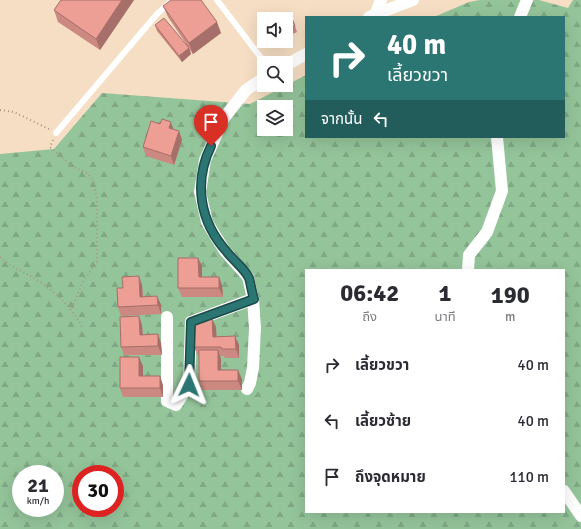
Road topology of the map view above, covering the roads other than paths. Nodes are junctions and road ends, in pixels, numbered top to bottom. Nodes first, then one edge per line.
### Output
1 (173, 0) edge
2 (217, 0) edge
3 (381, 0) edge
4 (413, 0) edge
5 (527, 0) edge
6 (372, 15) edge
7 (520, 16) edge
8 (305, 55) edge
9 (260, 56) edge
10 (293, 61) edge
11 (257, 83) edge
12 (56, 133) road end
13 (498, 138) edge
14 (468, 269) edge
15 (254, 299) junction
16 (167, 317) dead end
17 (246, 389) dead end
18 (565, 492) edge
19 (581, 516) edge

1 - 12 lane
2 - 9 lane
3 - 6 street
4 - 6 street
5 - 7 street
8 - 10 street
11 - 15 street
13 - 14 street
15 - 16 street
15 - 17 street
18 - 19 street

